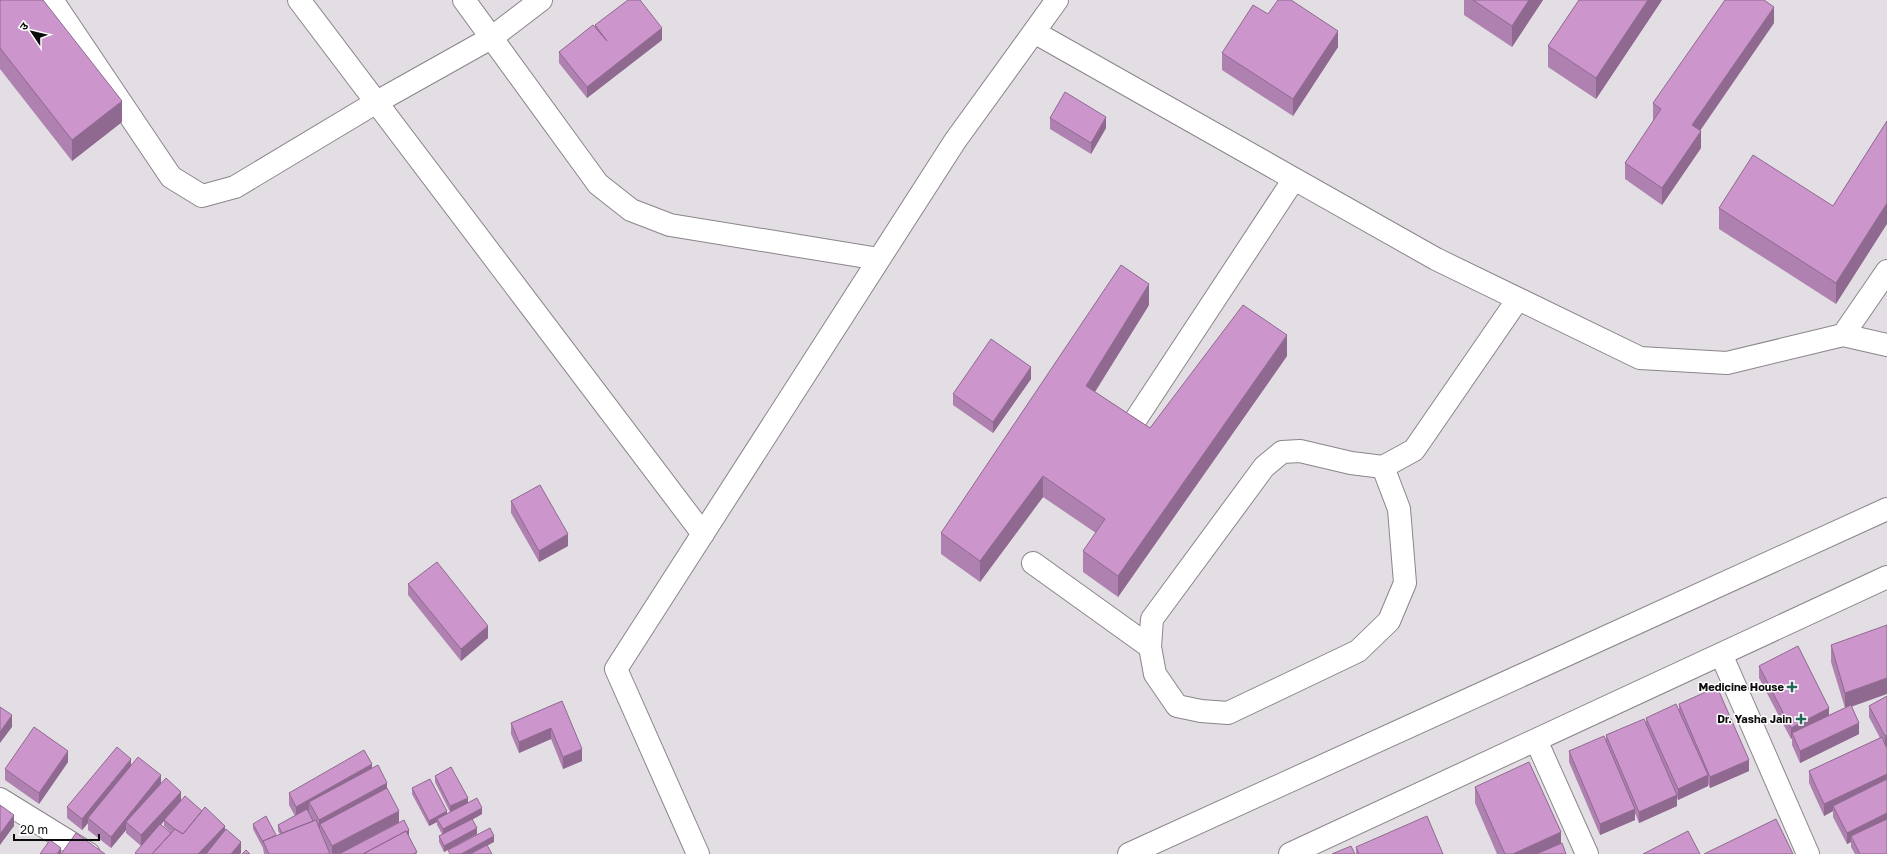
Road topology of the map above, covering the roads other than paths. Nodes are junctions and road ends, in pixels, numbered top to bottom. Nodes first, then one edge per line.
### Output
1 (52, 0) edge
2 (299, 0) edge
3 (464, 0) edge
4 (541, 0) edge
5 (1057, 0) edge
6 (1034, 32) junction
7 (492, 38) junction
8 (375, 103) junction
9 (1294, 178) junction
10 (879, 259) junction
11 (1887, 271) edge
12 (1518, 299) junction
13 (1843, 335) junction
14 (1887, 344) edge
15 (1136, 420) edge
16 (1383, 467) junction
17 (1887, 509) edge
18 (703, 534) junction
19 (1033, 564) dead end
20 (1887, 577) edge
21 (1150, 647) junction
22 (1721, 654) junction
23 (1536, 740) junction
24 (0, 799) edge
25 (89, 854) edge
26 (698, 854) edge
27 (1129, 854) edge
28 (1290, 854) edge
29 (1587, 854) edge
30 (1808, 854) edge

1 - 8 street
2 - 8 street
3 - 7 street
4 - 7 street
5 - 6 street
6 - 9 street
6 - 10 street
7 - 8 street
7 - 10 street
8 - 18 street
9 - 12 street
9 - 15 street
10 - 18 street
11 - 13 street
12 - 13 street
12 - 16 street
13 - 14 street
16 - 21 street
16 - 21 street
17 - 27 street
18 - 26 street
19 - 21 street
20 - 22 street
22 - 23 street
22 - 30 street
23 - 28 street
23 - 29 street
24 - 25 street

